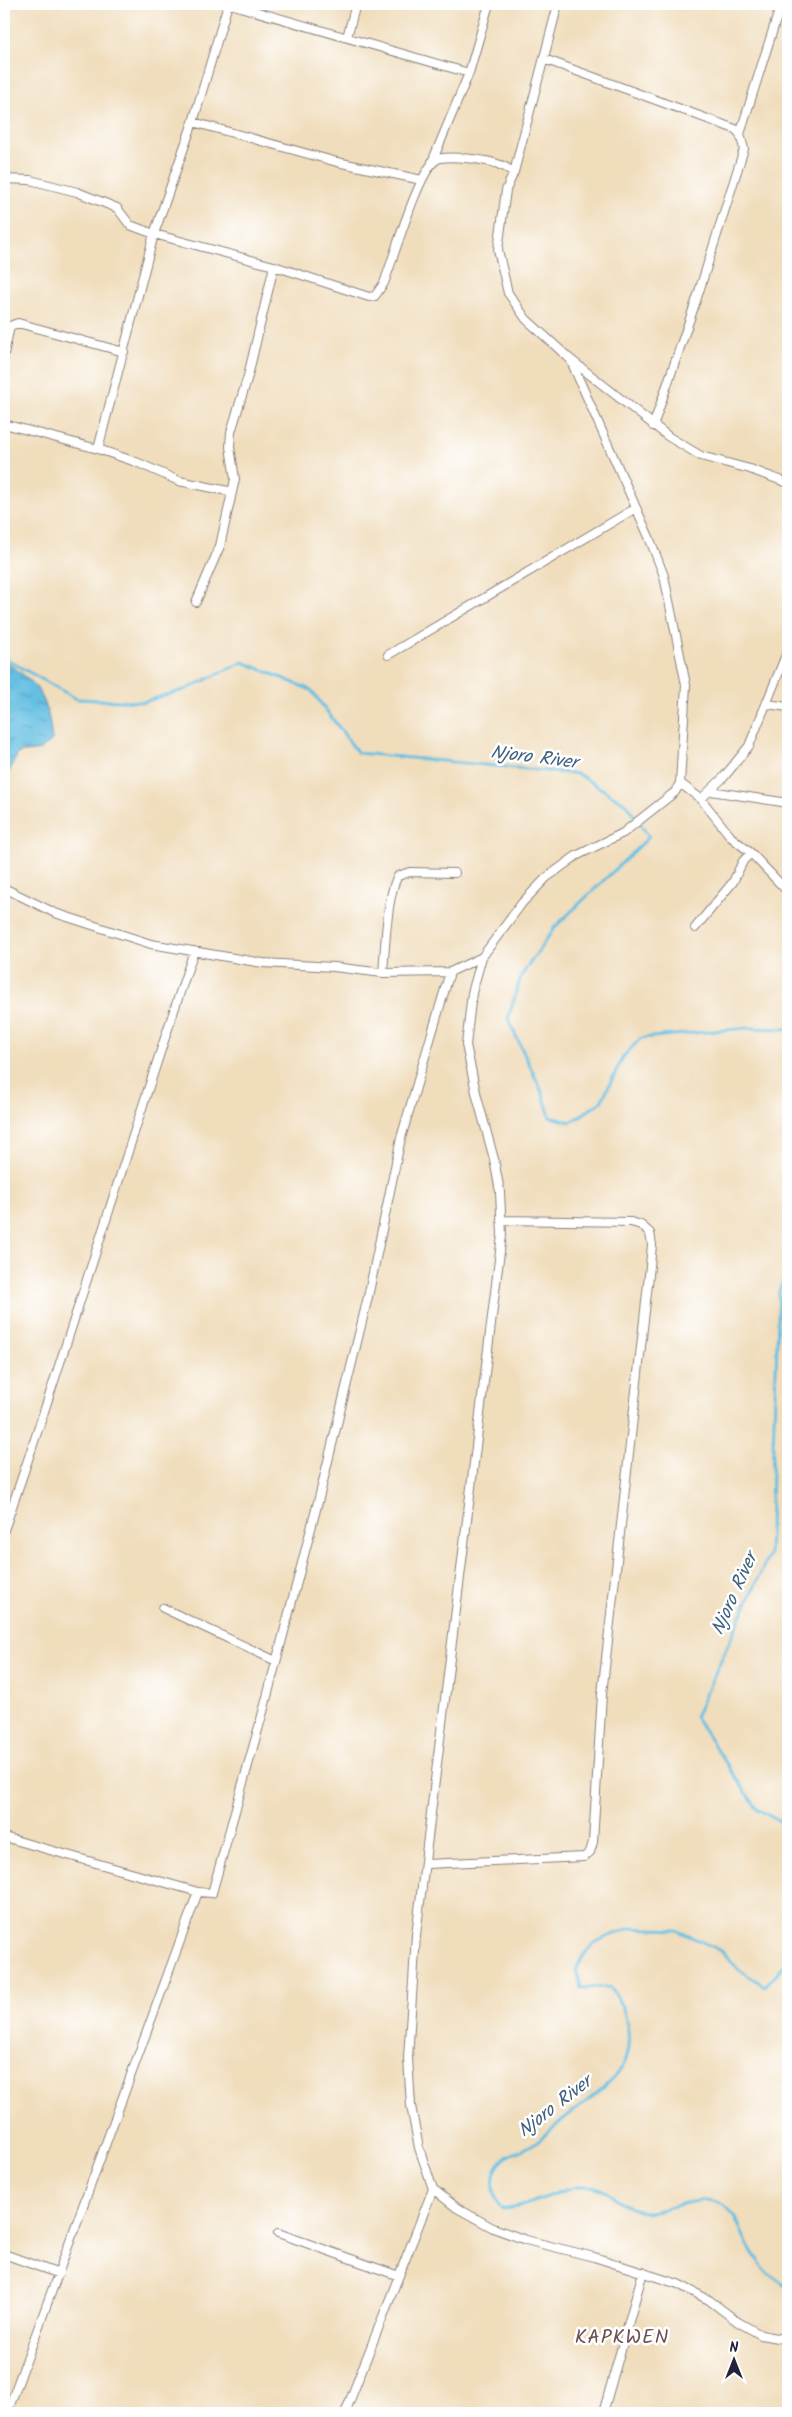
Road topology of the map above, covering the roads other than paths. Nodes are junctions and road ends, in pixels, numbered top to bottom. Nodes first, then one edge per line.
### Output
1 (229, 4) edge
2 (356, 4) edge
3 (489, 4) edge
4 (558, 4) edge
5 (781, 4) edge
6 (788, 6) edge
7 (347, 36) junction
8 (544, 59) junction
9 (469, 73) junction
10 (194, 122) junction
11 (740, 134) junction
12 (430, 166) junction
13 (514, 172) junction
14 (4, 179) edge
15 (422, 180) junction
16 (154, 234) junction
17 (274, 266) junction
18 (124, 352) junction
19 (4, 354) edge
20 (570, 359) junction
21 (4, 424) edge
22 (653, 426) junction
23 (98, 449) junction
24 (788, 483) edge
25 (231, 494) junction
26 (636, 508) junction
27 (196, 602) dead end
28 (788, 650) edge
29 (388, 655) dead end
30 (767, 704) junction
31 (788, 707) edge
32 (680, 783) junction
33 (711, 791) junction
34 (701, 799) junction
35 (788, 803) edge
36 (751, 853) junction
37 (455, 873) dead end
38 (4, 888) edge
39 (788, 892) edge
40 (695, 928) dead end
41 (194, 951) junction
42 (482, 957) junction
43 (450, 972) junction
44 (383, 973) junction
45 (501, 1220) junction
46 (4, 1530) edge
47 (163, 1608) dead end
48 (276, 1661) junction
49 (4, 1838) edge
50 (426, 1864) junction
51 (198, 1892) junction
52 (433, 2189) junction
53 (278, 2233) dead end
54 (4, 2254) edge
55 (643, 2272) junction
56 (59, 2274) junction
57 (398, 2276) junction
58 (788, 2340) edge
59 (7, 2413) edge
60 (345, 2413) edge
61 (603, 2413) edge

1 - 7 street
1 - 10 street
2 - 7 street
3 - 9 street
4 - 8 street
5 - 6 street
5 - 11 street
7 - 9 street
8 - 11 street
8 - 13 street
9 - 12 street
10 - 15 street
10 - 16 street
11 - 22 street
12 - 13 street
12 - 15 street
13 - 20 street
14 - 16 street
15 - 17 street
16 - 17 street
16 - 18 street
17 - 25 street
18 - 19 street
18 - 23 street
20 - 22 street
20 - 26 street
21 - 23 street
22 - 24 street
23 - 25 street
25 - 27 street
26 - 29 street
26 - 32 street
28 - 30 street
30 - 31 street
30 - 33 street
32 - 34 street
32 - 42 street
33 - 34 street
33 - 35 street
34 - 36 street
36 - 39 street
36 - 40 street
37 - 44 street
38 - 41 street
41 - 44 street
41 - 46 street
42 - 43 street
42 - 45 street
43 - 44 street
43 - 48 street
45 - 50 street
45 - 50 street
47 - 48 street
48 - 51 street
49 - 51 street
50 - 52 street
51 - 56 street
52 - 55 street
52 - 57 street
53 - 57 street
54 - 56 street
55 - 58 street
55 - 61 street
56 - 59 street
57 - 60 street

